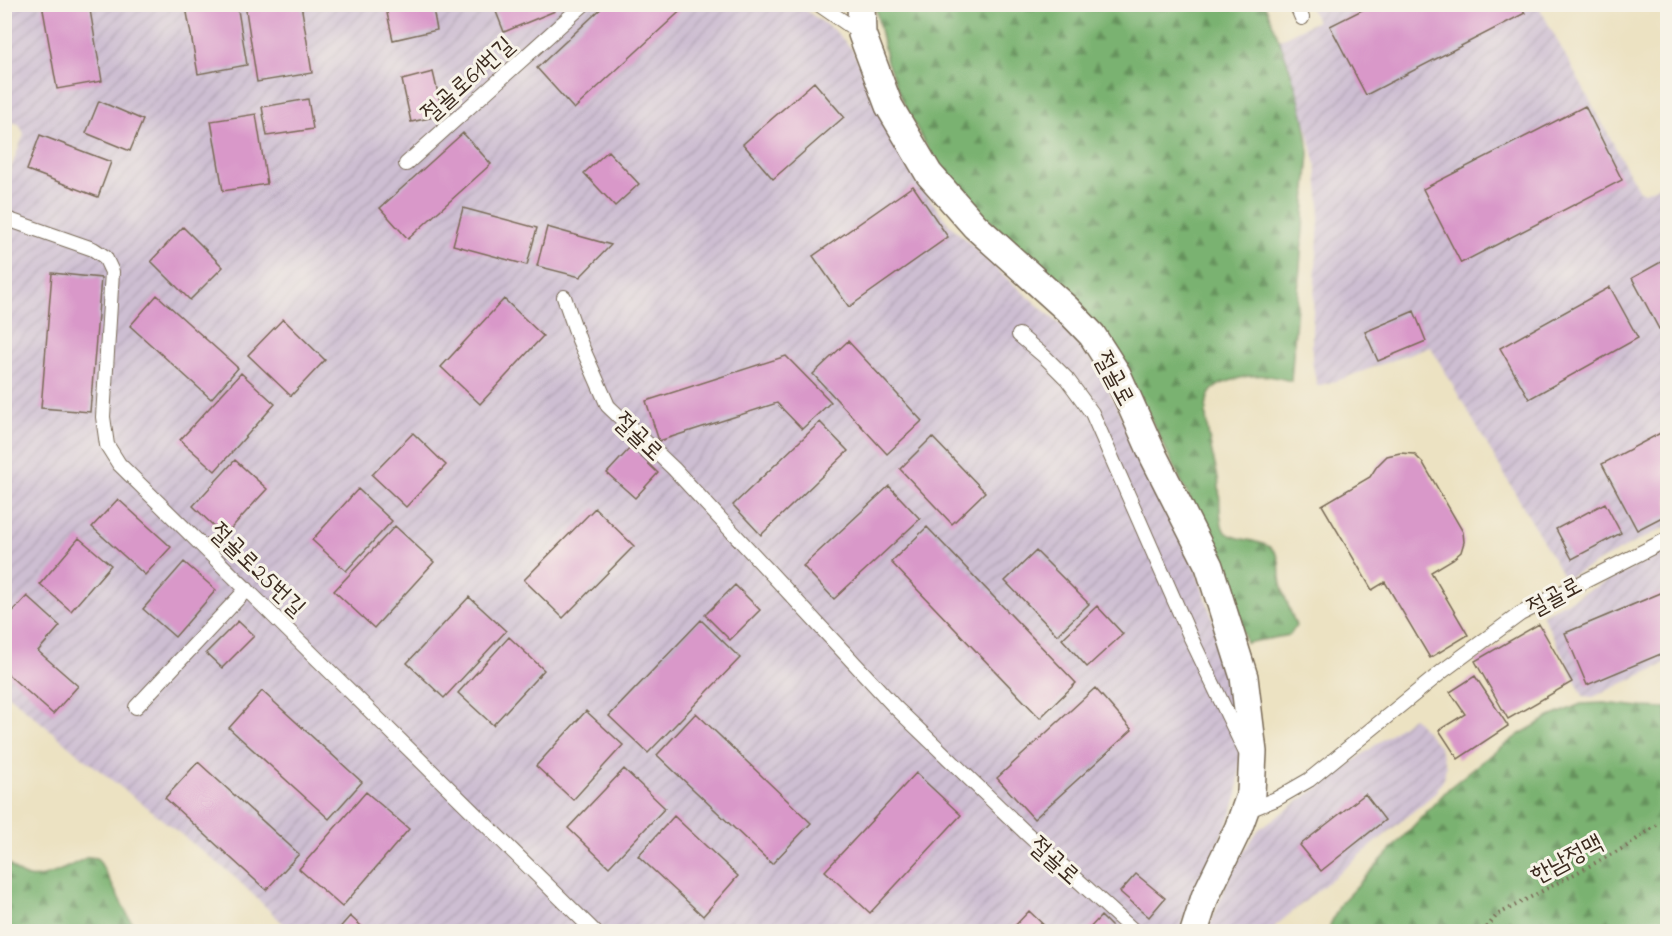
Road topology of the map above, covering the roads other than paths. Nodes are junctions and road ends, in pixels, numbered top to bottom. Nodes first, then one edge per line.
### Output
1 (584, 4) edge
2 (818, 4) edge
3 (861, 4) edge
4 (1296, 4) edge
5 (1302, 18) dead end
6 (862, 34) junction
7 (406, 164) dead end
8 (4, 218) edge
9 (564, 297) dead end
10 (1019, 335) dead end
11 (1668, 539) edge
12 (247, 590) junction
13 (136, 707) dead end
14 (1252, 766) junction
15 (1244, 812) junction
16 (595, 932) edge
17 (1135, 932) edge
18 (1194, 932) edge

1 - 7 lane, 절골로61번길
2 - 6 lane
3 - 6 street, 절골로
4 - 5 lane
6 - 14 street, 절골로
8 - 12 lane, 절골로25번길
9 - 17 lane, 절골로
10 - 14 lane
11 - 15 lane, 절골로
12 - 13 lane
12 - 16 lane, 절골로25번길
14 - 15 street, 절골로
15 - 18 street, 절골로

